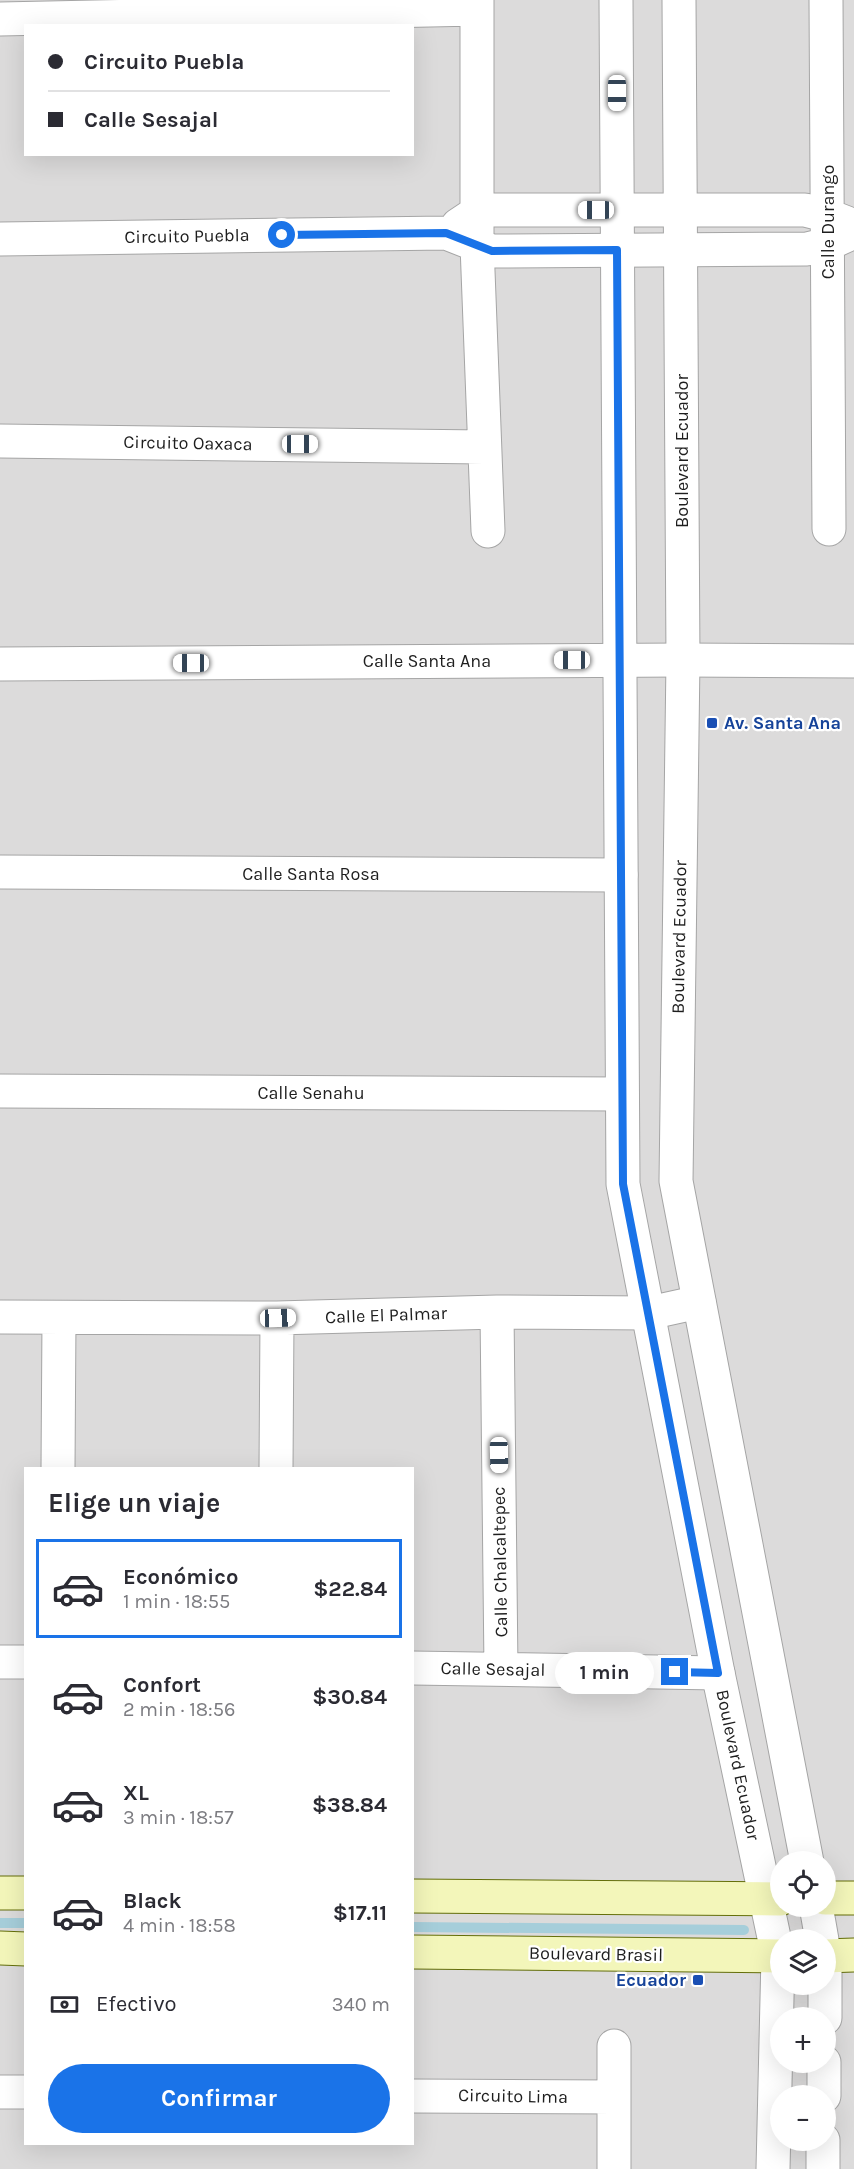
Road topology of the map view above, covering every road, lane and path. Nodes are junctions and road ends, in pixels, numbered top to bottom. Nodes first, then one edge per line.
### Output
1 (616, 0) edge
2 (679, 0) edge
3 (477, 4) edge
4 (835, 9) edge
5 (0, 19) edge
6 (618, 210) junction
7 (681, 210) junction
8 (476, 213) junction
9 (841, 229) edge
10 (446, 233) junction
11 (0, 239) edge
12 (477, 246) junction
13 (617, 250) junction
14 (681, 250) junction
15 (0, 441) edge
16 (841, 443) edge
17 (484, 447) junction
18 (829, 529) dead end
19 (488, 531) dead end
20 (620, 660) junction
21 (683, 660) junction
22 (854, 661) edge
23 (0, 664) edge
24 (0, 872) edge
25 (621, 875) junction
26 (0, 1091) edge
27 (622, 1094) junction
28 (699, 1302) junction
29 (497, 1312) junction
30 (649, 1313) junction
31 (0, 1317) edge
32 (278, 1318) junction
33 (59, 1319) junction
34 (58, 1467) edge
35 (276, 1467) edge
36 (0, 1662) edge
37 (24, 1662) edge
38 (414, 1668) edge
39 (501, 1669) junction
40 (718, 1673) junction
41 (805, 1851) edge
42 (770, 1887) edge
43 (0, 1893) edge
44 (24, 1893) edge
45 (414, 1896) edge
46 (836, 1898) edge
47 (854, 1898) edge
48 (770, 1899) edge
49 (0, 1948) edge
50 (24, 1949) edge
51 (414, 1952) edge
52 (836, 1955) edge
53 (854, 1955) edge
54 (770, 1956) edge
55 (778, 1995) edge
56 (614, 2046) dead end
57 (0, 2092) edge
58 (24, 2092) edge
59 (414, 2096) edge
60 (614, 2097) junction
61 (823, 2151) edge
62 (614, 2169) edge
63 (773, 2169) edge
64 (822, 2169) edge

1 - 6 street, Boulevard Ecuador
2 - 7 street, Boulevard Ecuador
3 - 5 street
3 - 8 street
4 - 9 street, Calle Durango
6 - 7 street
6 - 8 street
6 - 13 street, Boulevard Ecuador
7 - 9 street
7 - 14 street, Boulevard Ecuador
8 - 10 street
8 - 12 street
9 - 14 street, Circuito Puebla
9 - 16 street, Calle Durango
10 - 11 street, Circuito Puebla
10 - 12 street, Circuito Puebla
12 - 13 street, Circuito Puebla
12 - 17 street
13 - 14 street, Circuito Puebla
13 - 20 street, Boulevard Ecuador
14 - 21 street, Boulevard Ecuador
15 - 17 street, Circuito Oaxaca
16 - 18 street, Calle Durango
17 - 19 street
20 - 21 street, Calle Santa Ana
20 - 23 street, Calle Santa Ana
20 - 25 street, Boulevard Ecuador
21 - 22 street, Calle Santa Ana
21 - 28 street, Boulevard Ecuador
24 - 25 street, Calle Santa Rosa
25 - 27 street, Boulevard Ecuador
26 - 27 street, Calle Senahu
27 - 30 street, Boulevard Ecuador
28 - 30 street, Calle El Palmar
28 - 41 street, Boulevard Ecuador
29 - 30 street, Calle El Palmar
29 - 32 street, Calle El Palmar
29 - 39 street, Calle Chalcaltepec
30 - 40 street, Boulevard Ecuador
31 - 33 street, Calle El Palmar
32 - 33 street, Calle El Palmar
32 - 35 street
33 - 34 street
36 - 37 street
38 - 39 street, Calle Sesajal
39 - 40 street, Calle Sesajal
40 - 42 street, Boulevard Ecuador
43 - 44 main road
45 - 48 main road
46 - 47 main road
49 - 50 main road
51 - 54 main road, Boulevard Brasil
52 - 53 main road
55 - 63 street, Boulevard Ecuador
56 - 60 street
57 - 58 street
59 - 60 street, Circuito Lima
60 - 62 street
61 - 64 street

